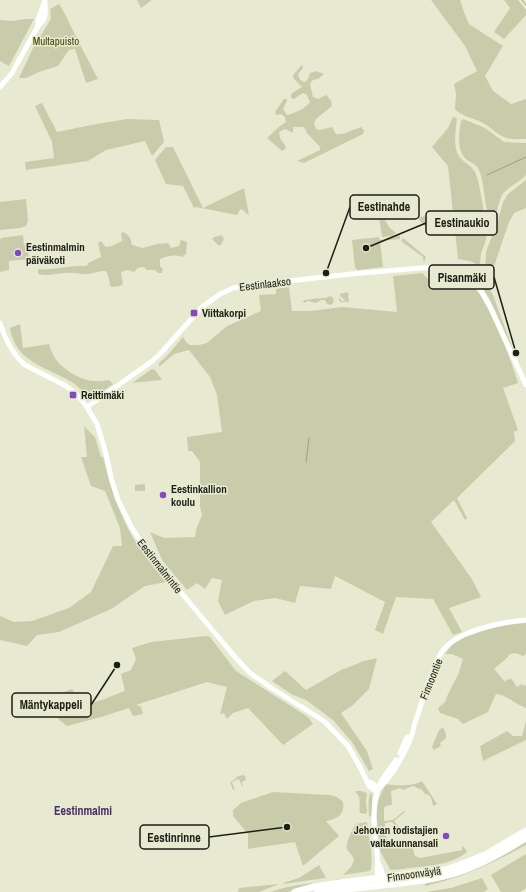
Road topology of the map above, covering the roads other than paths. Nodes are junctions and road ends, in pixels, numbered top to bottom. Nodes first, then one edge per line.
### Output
1 (44, 1) edge
2 (0, 87) edge
3 (0, 324) edge
4 (526, 385) edge
5 (87, 407) junction
6 (526, 620) edge
7 (378, 790) junction
8 (526, 832) edge
9 (526, 838) edge
10 (381, 882) junction
11 (295, 892) edge
12 (318, 892) edge

1 - 2 street
3 - 5 street, Eestinmalmintie
4 - 5 street, Eestinlaakso
5 - 7 street, Eestinmalmintie
6 - 7 street, Finnoontie
7 - 10 street, Finnoontie
8 - 10 main road, Finnoonväylä
9 - 10 main road, Finnoonväylä
10 - 11 main road, Finnoonväylä
10 - 12 main road, Finnoonväylä

